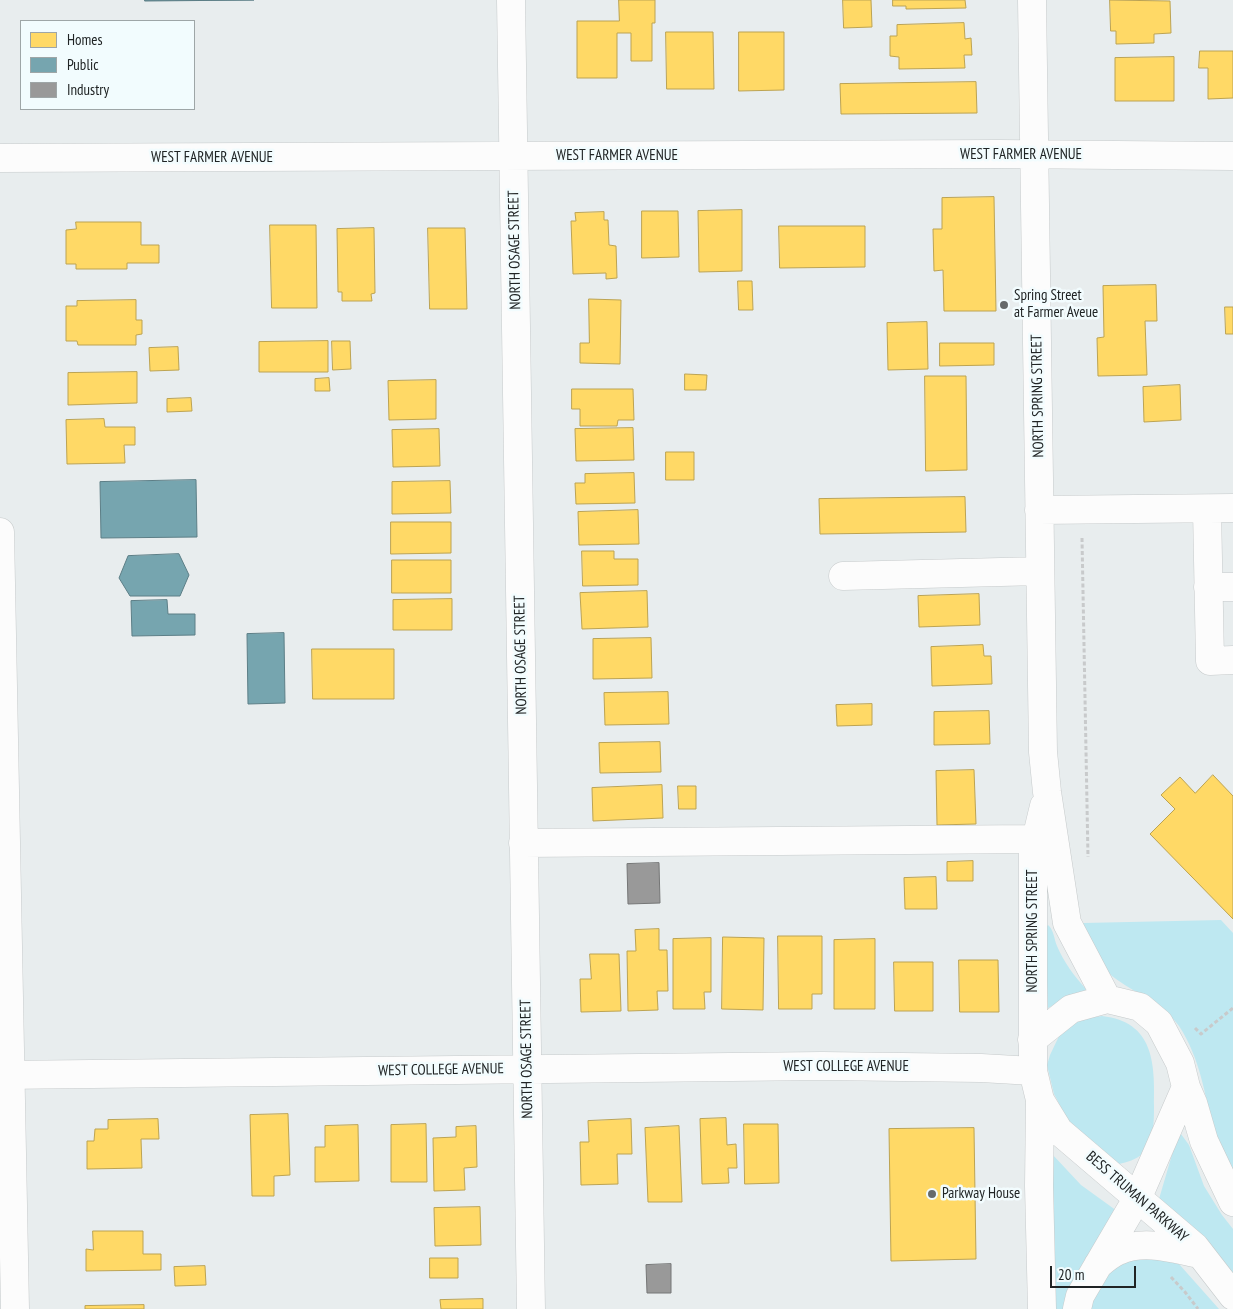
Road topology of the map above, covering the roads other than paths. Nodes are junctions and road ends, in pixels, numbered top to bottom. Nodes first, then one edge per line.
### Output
1 (511, 0) edge
2 (1032, 0) edge
3 (1034, 154) junction
4 (514, 156) junction
5 (1233, 156) edge
6 (0, 158) edge
7 (1220, 508) edge
8 (1039, 510) junction
9 (0, 532) edge
10 (1040, 571) junction
11 (843, 576) dead end
12 (1221, 587) edge
13 (1233, 660) edge
14 (1, 662) edge
15 (1047, 792) junction
16 (1036, 839) junction
17 (523, 843) junction
18 (3, 908) edge
19 (1107, 999) junction
20 (1032, 1040) junction
21 (526, 1069) junction
22 (1033, 1071) junction
23 (5, 1075) edge
24 (1186, 1087) junction
25 (1040, 1100) junction
26 (1138, 1197) junction
27 (1233, 1202) edge
28 (1200, 1254) junction
29 (1098, 1265) junction
30 (1233, 1296) edge
31 (15, 1309) edge
32 (531, 1309) edge
33 (1042, 1309) edge
34 (1077, 1309) edge

1 - 4 street, NORTH OSAGE STREET
2 - 3 street, NORTH SPRING STREET
3 - 4 street, WEST FARMER AVENUE
3 - 5 street, WEST FARMER AVENUE
3 - 8 street, NORTH SPRING STREET
4 - 6 street, WEST FARMER AVENUE
4 - 17 street, NORTH OSAGE STREET
7 - 8 street
7 - 12 street
8 - 10 street, NORTH SPRING STREET
9 - 14 street
10 - 11 street
10 - 15 street, NORTH SPRING STREET
12 - 13 street
14 - 18 street
15 - 16 street, NORTH SPRING STREET
15 - 19 street, NORTH SPRING STREET
16 - 17 street
16 - 20 street, NORTH SPRING STREET
17 - 21 street, NORTH OSAGE STREET
18 - 23 street
19 - 20 street
19 - 24 street
20 - 22 street, NORTH SPRING STREET
21 - 22 street, WEST COLLEGE AVENUE
21 - 23 street, WEST COLLEGE AVENUE
21 - 32 street, NORTH OSAGE STREET
22 - 25 street
23 - 31 street
24 - 26 street
24 - 27 street
25 - 26 street, BESS TRUMAN PARKWAY
25 - 33 street
26 - 28 street, BESS TRUMAN PARKWAY
26 - 29 street
28 - 29 street
28 - 30 street, BESS TRUMAN PARKWAY
29 - 34 street

